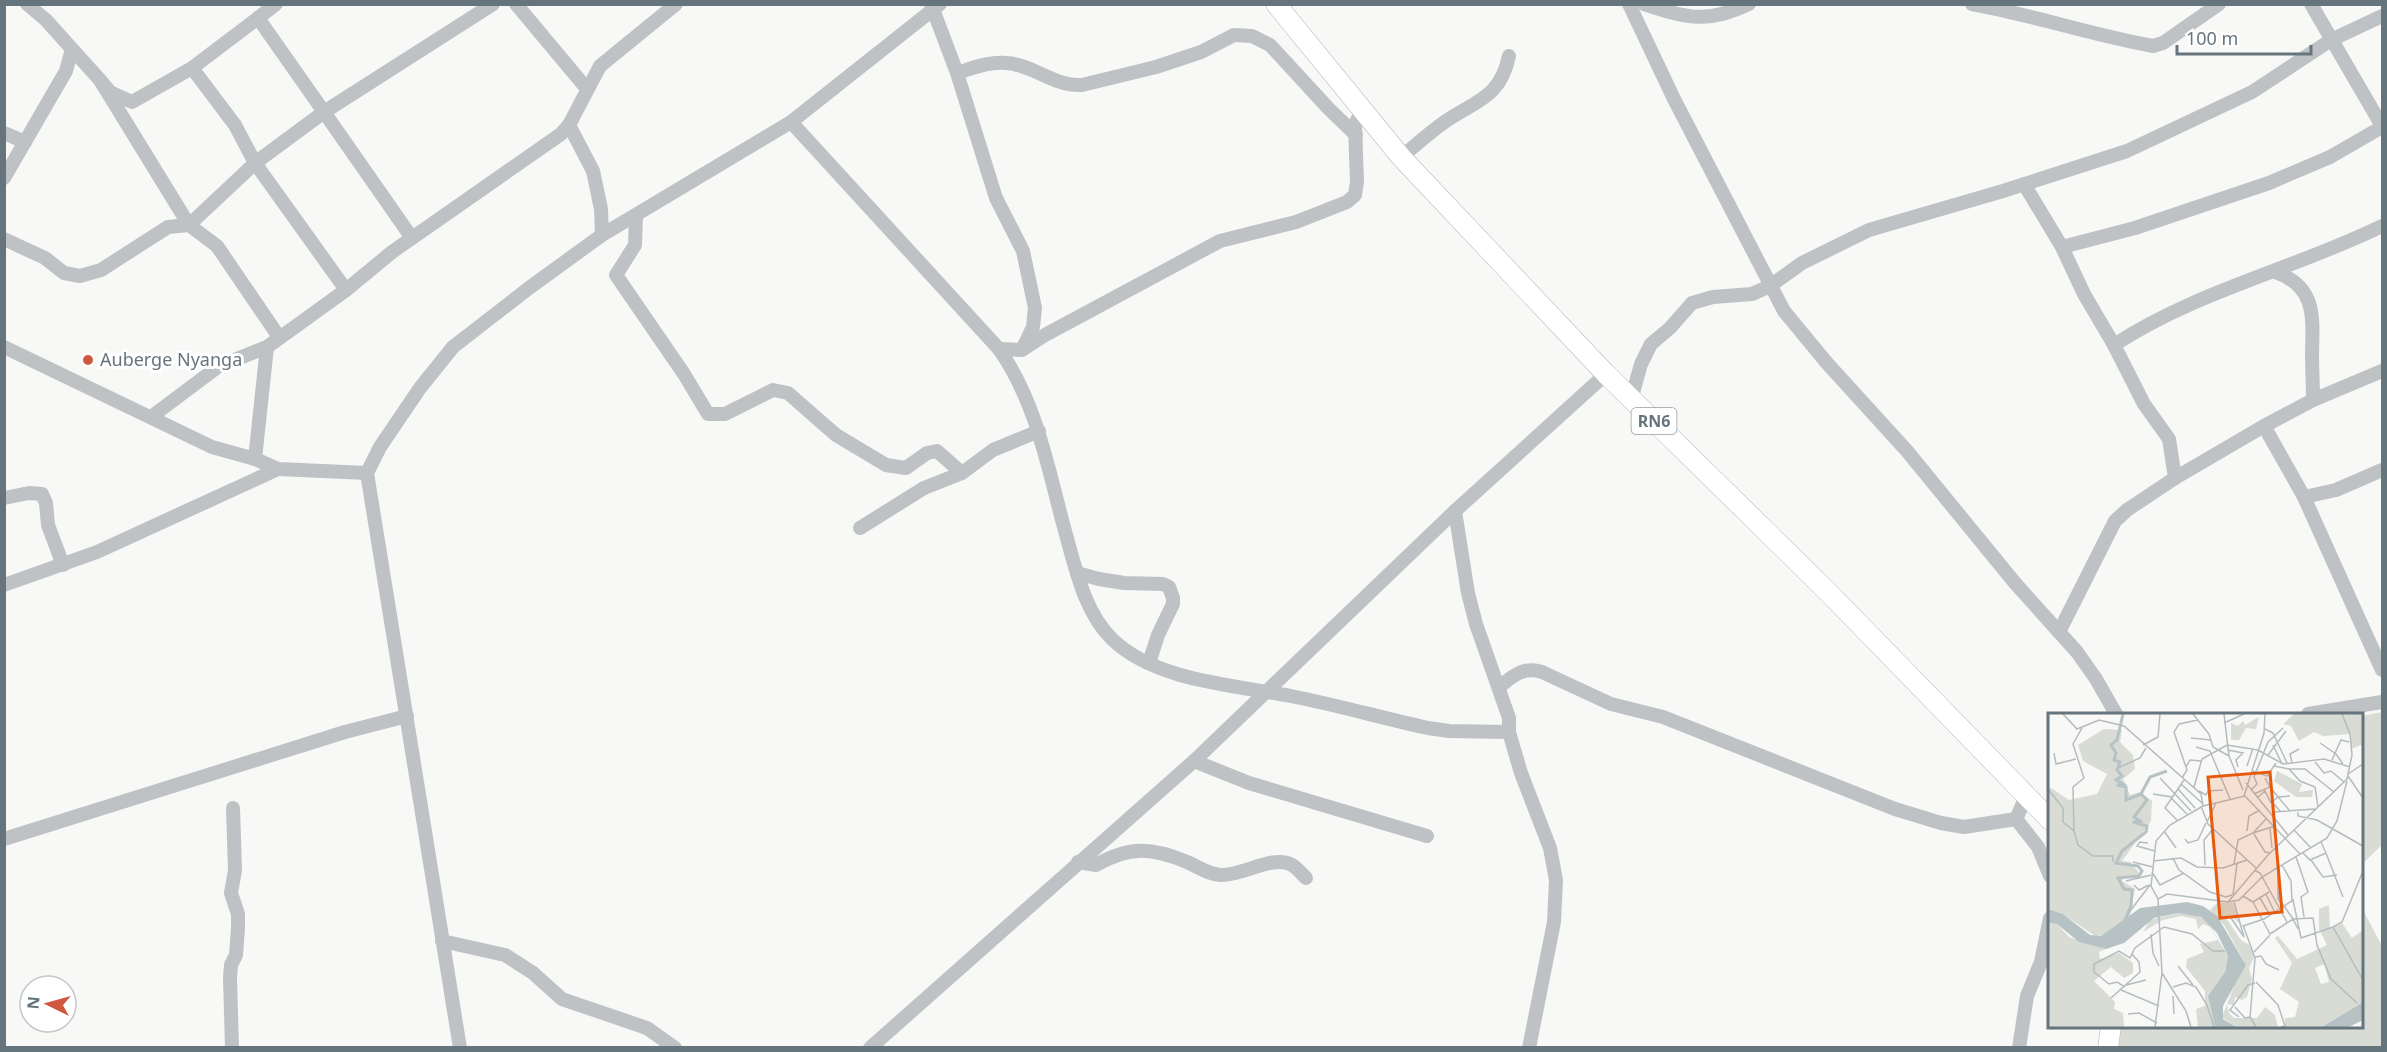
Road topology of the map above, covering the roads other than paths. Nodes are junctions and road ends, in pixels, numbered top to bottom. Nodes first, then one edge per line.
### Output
1 (27, 4) edge
2 (276, 4) edge
3 (493, 4) edge
4 (516, 4) edge
5 (676, 4) edge
6 (1276, 4) edge
7 (1629, 4) edge
8 (1644, 4) edge
9 (1749, 4) edge
10 (1972, 4) edge
11 (2219, 4) edge
12 (2311, 4) edge
13 (934, 6) edge
14 (2382, 16) edge
15 (258, 18) junction
16 (2331, 40) junction
17 (72, 49) junction
18 (1509, 56) dead end
19 (192, 68) junction
20 (957, 73) junction
21 (100, 80) junction
22 (586, 89) junction
23 (2377, 107) edge
24 (1362, 109) junction
25 (324, 112) junction
26 (792, 122) junction
27 (569, 125) junction
28 (2382, 127) edge
29 (4, 133) edge
30 (1356, 135) junction
31 (25, 142) junction
32 (1401, 157) junction
33 (255, 163) junction
34 (4, 178) edge
35 (2024, 184) junction
36 (636, 216) junction
37 (189, 225) junction
38 (2382, 226) edge
39 (602, 235) junction
40 (412, 238) junction
41 (4, 239) edge
42 (2062, 247) junction
43 (2275, 272) junction
44 (1770, 286) junction
45 (346, 290) junction
46 (1035, 308) junction
47 (1045, 335) junction
48 (279, 337) junction
49 (2114, 345) junction
50 (4, 347) edge
51 (267, 347) junction
52 (999, 349) junction
53 (1022, 350) junction
54 (1014, 370) junction
55 (2382, 371) edge
56 (1606, 374) junction
57 (1631, 400) junction
58 (2313, 400) junction
59 (151, 417) junction
60 (2264, 426) junction
61 (1039, 431) junction
62 (255, 459) junction
63 (278, 469) junction
64 (2382, 470) edge
65 (366, 473) junction
66 (962, 473) junction
67 (2175, 478) junction
68 (2304, 497) junction
69 (4, 498) edge
70 (1455, 511) junction
71 (860, 528) dead end
72 (63, 565) junction
73 (1077, 573) junction
74 (4, 585) edge
75 (2059, 633) junction
76 (1149, 663) junction
77 (2382, 670) edge
78 (1499, 687) junction
79 (1263, 692) junction
80 (2382, 702) edge
81 (2114, 713) edge
82 (2314, 713) edge
83 (407, 716) junction
84 (1509, 732) junction
85 (1194, 761) junction
86 (2026, 797) junction
87 (233, 808) dead end
88 (2016, 819) junction
89 (2048, 819) edge
90 (1427, 836) dead end
91 (4, 839) edge
92 (1078, 861) junction
93 (2048, 873) edge
94 (1306, 878) dead end
95 (2048, 924) edge
96 (442, 941) junction
97 (2111, 1028) edge
98 (888, 1042) edge
99 (232, 1047) edge
100 (460, 1047) edge
101 (675, 1047) edge
102 (870, 1047) edge
103 (1529, 1047) edge
104 (2019, 1047) edge
105 (2108, 1047) edge

1 - 17 street
2 - 15 street
3 - 25 street
4 - 22 street
5 - 22 street
6 - 24 highway, RN6
7 - 44 street
8 - 9 street
10 - 11 street
12 - 16 street
13 - 20 street
13 - 26 street
14 - 16 street
15 - 19 street
15 - 25 street
16 - 23 street
16 - 35 street
17 - 21 street
17 - 31 street
18 - 32 street
19 - 21 street
19 - 33 street
20 - 30 street
20 - 46 street
21 - 37 street
22 - 27 street
23 - 28 street
24 - 30 street
24 - 32 highway, RN6
25 - 33 street
25 - 40 street
26 - 36 street
26 - 52 street
27 - 39 street
27 - 40 street
28 - 42 street
29 - 31 street
30 - 47 street
31 - 34 street
32 - 56 highway, RN6
33 - 37 street
33 - 45 street
35 - 42 street
35 - 44 street
36 - 39 street
36 - 66 street
37 - 41 street
37 - 48 street
38 - 43 street
39 - 65 street
40 - 45 street
42 - 49 street
43 - 49 street
43 - 58 street
44 - 57 street
44 - 75 street
45 - 48 street
46 - 47 street
46 - 53 street
47 - 53 street
48 - 51 street
49 - 67 street
50 - 59 street
51 - 59 street
51 - 62 street
52 - 53 street
52 - 54 street
53 - 54 street
54 - 61 street
55 - 58 street
56 - 57 highway, RN6
56 - 70 street
57 - 86 highway, RN6
58 - 60 street
59 - 62 street
60 - 67 street
60 - 68 street
61 - 66 street
61 - 73 street
62 - 63 street
63 - 65 street
63 - 72 street
64 - 68 street
65 - 83 street
66 - 71 street
67 - 75 street
68 - 77 street
69 - 72 street
70 - 78 street
70 - 79 street
72 - 74 street
73 - 76 street
73 - 76 street
75 - 81 street
76 - 79 street
78 - 84 street
78 - 88 street
79 - 84 street
79 - 85 street
80 - 82 street
83 - 91 street
83 - 96 street
84 - 103 street
85 - 90 street
85 - 92 street
86 - 88 street
86 - 89 highway, RN6
87 - 99 street
88 - 93 street
92 - 94 street
92 - 98 street
95 - 104 street
96 - 100 street
96 - 101 street
97 - 105 highway
98 - 102 street

